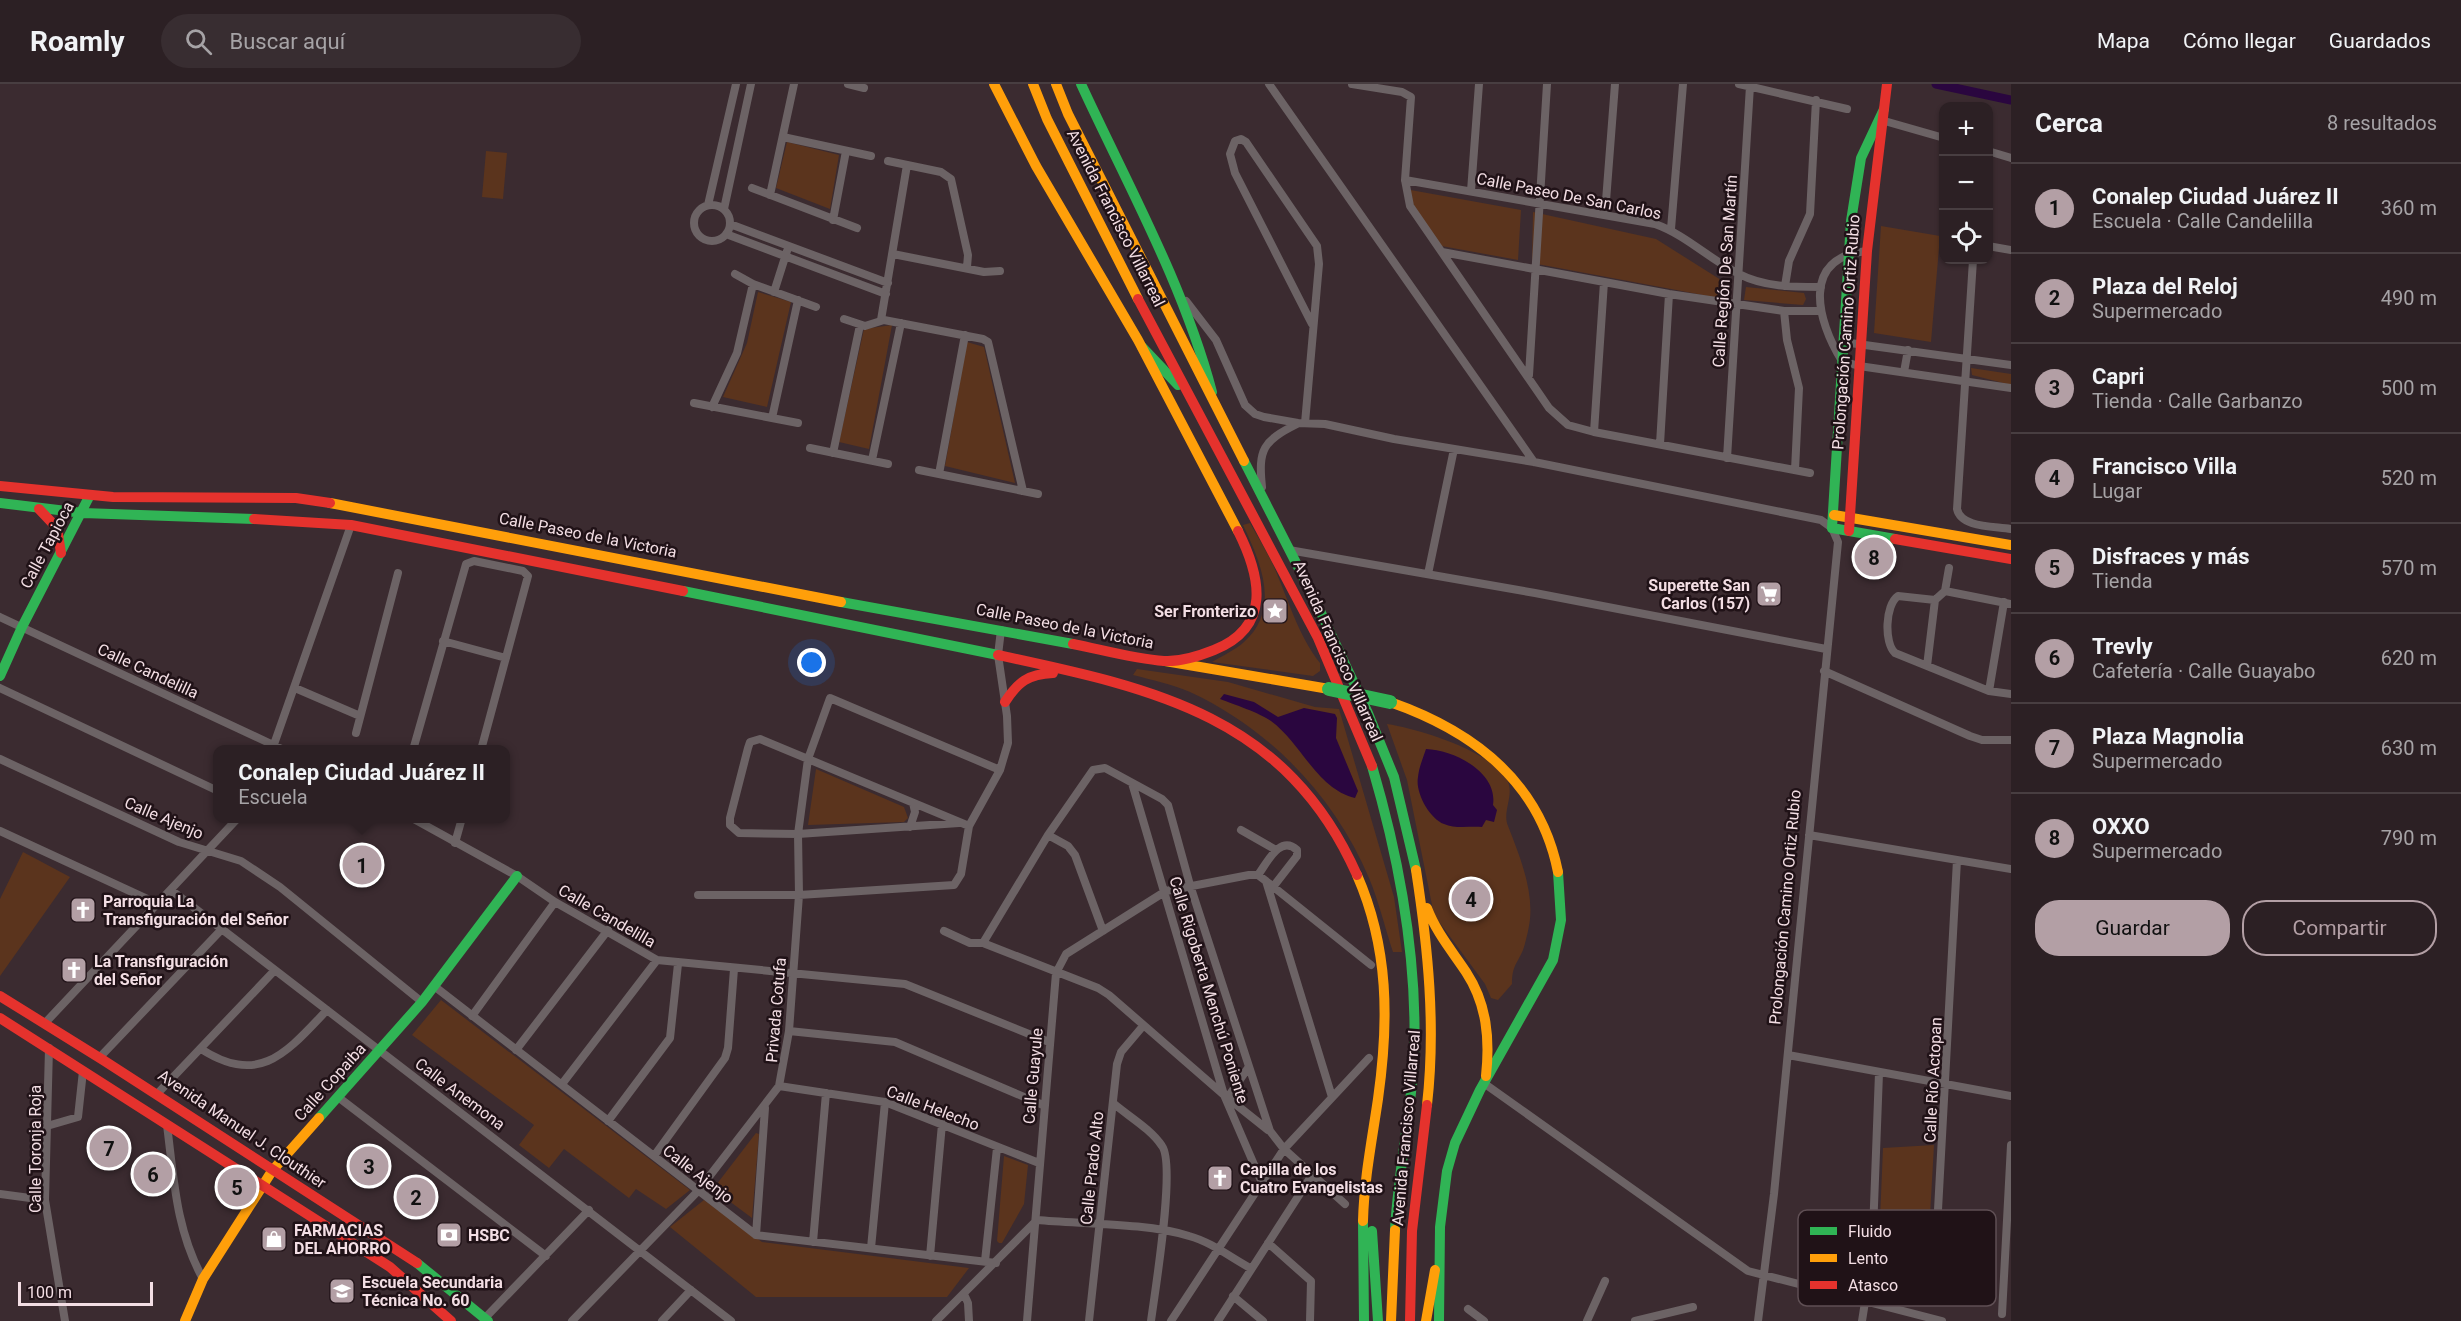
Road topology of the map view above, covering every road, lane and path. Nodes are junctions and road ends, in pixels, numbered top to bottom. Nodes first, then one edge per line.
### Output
1 (736, 84) edge
2 (751, 84) edge
3 (794, 84) edge
4 (848, 84) edge
5 (994, 84) edge
6 (1033, 84) edge
7 (1056, 84) edge
8 (1081, 84) edge
9 (1269, 84) edge
10 (1352, 84) edge
11 (1479, 84) edge
12 (1547, 84) edge
13 (1615, 84) edge
14 (1683, 84) edge
15 (1739, 84) edge
16 (1887, 84) edge
17 (1750, 86) junction
18 (864, 88) dead end
19 (1816, 100) junction
20 (1847, 109) dead end
21 (1882, 116) junction
22 (1939, 136) edge
23 (783, 137) junction
24 (846, 151) junction
25 (1993, 152) edge
26 (871, 156) dead end
27 (2011, 158) edge
28 (888, 161) dead end
29 (908, 165) junction
30 (1405, 180) junction
31 (752, 188) dead end
32 (1472, 191) junction
33 (770, 195) junction
34 (1540, 203) junction
35 (708, 205) junction
36 (724, 209) junction
37 (1605, 214) junction
38 (833, 220) junction
39 (730, 224) junction
40 (857, 228) dead end
41 (1671, 230) junction
42 (726, 234) junction
43 (789, 246) junction
44 (1993, 247) edge
45 (1867, 250) junction
46 (2011, 250) edge
47 (1442, 252) junction
48 (1848, 252) junction
49 (893, 254) junction
50 (786, 255) junction
51 (1972, 264) edge
52 (967, 267) junction
53 (1536, 268) junction
54 (1000, 271) dead end
55 (735, 274) dead end
56 (1738, 274) junction
57 (1604, 282) junction
58 (888, 283) junction
59 (753, 284) junction
60 (1785, 286) junction
61 (1821, 286) junction
62 (774, 292) junction
63 (886, 294) junction
64 (1669, 294) junction
65 (1184, 297) junction
66 (798, 300) junction
67 (1736, 305) junction
68 (816, 307) dead end
69 (1784, 311) junction
70 (1819, 311) junction
71 (844, 319) dead end
72 (881, 320) junction
73 (901, 323) junction
74 (1312, 324) junction
75 (860, 325) junction
76 (965, 335) junction
77 (1843, 342) junction
78 (1861, 344) junction
79 (1142, 347) junction
80 (1908, 350) junction
81 (1965, 358) junction
82 (1842, 361) junction
83 (2011, 365) edge
84 (1859, 366) junction
85 (1904, 372) junction
86 (1528, 375) junction
87 (1963, 380) junction
88 (2011, 388) edge
89 (1213, 393) junction
90 (1190, 398) junction
91 (694, 403) dead end
92 (712, 407) junction
93 (772, 418) junction
94 (798, 423) dead end
95 (1301, 423) junction
96 (1594, 432) junction
97 (1660, 444) junction
98 (810, 448) dead end
99 (1454, 449) junction
100 (833, 453) junction
101 (1727, 458) junction
102 (872, 460) junction
103 (1534, 462) junction
104 (888, 464) dead end
105 (919, 470) dead end
106 (1795, 470) junction
107 (1810, 473) dead end
108 (939, 474) junction
109 (0, 486) edge
110 (1023, 491) junction
111 (1262, 493) junction
112 (1038, 494) dead end
113 (90, 495) junction
114 (0, 503) edge
115 (38, 508) junction
116 (84, 513) junction
117 (1829, 521) junction
118 (1849, 524) junction
119 (351, 525) junction
120 (2011, 529) edge
121 (1838, 542) junction
122 (2011, 545) edge
123 (1289, 550) junction
124 (61, 554) junction
125 (2011, 559) edge
126 (1949, 568) dead end
127 (398, 573) dead end
128 (1428, 574) junction
129 (1945, 591) junction
130 (1935, 600) junction
131 (2007, 603) edge
132 (0, 617) edge
133 (22, 627) junction
134 (1001, 630) junction
135 (443, 641) junction
136 (1826, 649) junction
137 (998, 656) junction
138 (506, 658) junction
139 (1165, 661) junction
140 (1927, 666) junction
141 (1824, 671) junction
142 (1076, 672) junction
143 (0, 676) edge
144 (0, 688) edge
145 (295, 688) junction
146 (1989, 691) junction
147 (2011, 694) edge
148 (1005, 702) junction
149 (360, 716) junction
150 (356, 733) dead end
151 (2011, 740) edge
152 (269, 745) edge
153 (274, 745) edge
154 (414, 745) edge
155 (482, 745) edge
156 (0, 759) edge
157 (808, 759) junction
158 (1000, 770) junction
159 (1132, 783) junction
160 (213, 789) edge
161 (913, 803) junction
162 (234, 823) edge
163 (419, 823) edge
164 (461, 823) edge
165 (959, 824) junction
166 (969, 825) junction
167 (910, 827) junction
168 (1241, 830) dead end
169 (0, 831) edge
170 (798, 834) junction
171 (1048, 835) junction
172 (1809, 835) junction
173 (455, 843) junction
174 (1276, 850) junction
175 (208, 851) junction
176 (1957, 860) junction
177 (2011, 869) edge
178 (1416, 871) junction
179 (1258, 875) junction
180 (517, 876) junction
181 (1270, 884) junction
182 (1190, 885) junction
183 (171, 890) junction
184 (1166, 891) junction
185 (698, 895) dead end
186 (799, 895) junction
187 (555, 902) junction
188 (158, 904) junction
189 (222, 929) junction
190 (608, 930) junction
191 (944, 931) dead end
192 (1103, 931) junction
193 (983, 942) junction
194 (657, 960) junction
195 (678, 964) junction
196 (1371, 965) dead end
197 (734, 969) junction
198 (275, 970) junction
199 (794, 973) junction
200 (1056, 973) junction
201 (434, 986) junction
202 (0, 996) edge
203 (422, 1002) junction
204 (327, 1010) junction
205 (471, 1016) junction
206 (0, 1018) edge
207 (46, 1022) junction
208 (1143, 1026) junction
209 (789, 1031) junction
210 (1049, 1042) junction
211 (49, 1048) junction
212 (201, 1049) junction
213 (516, 1050) junction
214 (381, 1051) junction
215 (1788, 1055) junction
216 (101, 1056) junction
217 (1369, 1058) dead end
218 (1248, 1068) junction
219 (83, 1071) junction
220 (1879, 1073) junction
221 (562, 1084) junction
222 (1485, 1084) junction
223 (1947, 1084) junction
224 (779, 1086) junction
225 (158, 1093) junction
226 (826, 1093) junction
227 (1226, 1096) junction
228 (2011, 1096) edge
229 (338, 1097) junction
230 (1332, 1097) junction
231 (885, 1102) junction
232 (1113, 1103) junction
233 (1043, 1105) junction
234 (766, 1107) junction
235 (608, 1121) junction
236 (942, 1124) junction
237 (167, 1125) junction
238 (47, 1126) junction
239 (1270, 1131) junction
240 (2011, 1145) edge
241 (997, 1148) junction
242 (1284, 1149) junction
243 (654, 1156) junction
244 (1039, 1163) junction
245 (1367, 1170) junction
246 (272, 1171) junction
247 (1312, 1175) junction
248 (1262, 1183) junction
249 (262, 1186) junction
250 (698, 1191) junction
251 (0, 1194) edge
252 (45, 1200) junction
253 (1345, 1204) dead end
254 (589, 1210) junction
255 (1874, 1210) edge
256 (1939, 1210) edge
257 (1037, 1220) junction
258 (1100, 1226) junction
259 (1162, 1231) junction
260 (756, 1234) junction
261 (1441, 1240) junction
262 (813, 1242) junction
263 (1268, 1243) junction
264 (872, 1248) junction
265 (1219, 1250) junction
266 (401, 1251) junction
267 (639, 1251) junction
268 (546, 1256) junction
269 (930, 1256) junction
270 (985, 1261) junction
271 (996, 1263) junction
272 (390, 1267) junction
273 (1250, 1268) junction
274 (1762, 1276) junction
275 (203, 1279) junction
276 (1605, 1281) dead end
277 (1798, 1285) edge
278 (691, 1290) junction
279 (964, 1294) junction
280 (1233, 1296) junction
281 (1864, 1306) edge
282 (1881, 1306) edge
283 (1693, 1307) dead end
284 (1468, 1309) dead end
285 (2002, 1314) dead end
286 (486, 1320) edge
287 (64, 1321) edge
288 (185, 1321) edge
289 (451, 1321) edge
290 (572, 1321) edge
291 (662, 1321) edge
292 (731, 1321) edge
293 (936, 1321) edge
294 (969, 1321) edge
295 (1028, 1321) edge
296 (1089, 1321) edge
297 (1151, 1321) edge
298 (1171, 1321) edge
299 (1218, 1321) edge
300 (1263, 1321) edge
301 (1310, 1321) edge
302 (1364, 1321) edge
303 (1378, 1321) edge
304 (1390, 1321) edge
305 (1410, 1321) edge
306 (1426, 1321) edge
307 (1439, 1321) edge
308 (1484, 1321) edge
309 (1587, 1321) edge
310 (1635, 1321) edge
311 (1758, 1321) edge
312 (1862, 1321) edge
313 (1942, 1321) edge

1 - 35 street
2 - 36 street
3 - 23 street
4 - 18 street
5 - 79 main road
6 - 90 main road, Avenida Francisco Villarreal
7 - 89 main road, Avenida Francisco Villarreal
8 - 65 main road
9 - 103 street
10 - 30 street
11 - 32 street
12 - 34 street
13 - 37 street
14 - 41 street
15 - 17 street
16 - 21 main road
17 - 19 street
17 - 56 street, Calle Región De San Martín
19 - 20 street
19 - 60 street
21 - 22 street
21 - 45 main road, Prolongación Camino Ortiz Rubio
21 - 48 main road, Prolongación Camino Ortiz Rubio
23 - 24 street
23 - 33 street
24 - 26 street
24 - 38 street
25 - 27 street
28 - 29 street
29 - 49 street
29 - 52 street
30 - 32 street, Calle Paseo De San Carlos
30 - 47 street
31 - 33 street
32 - 34 street, Calle Paseo De San Carlos
33 - 38 street
34 - 37 street, Calle Paseo De San Carlos
34 - 53 street
35 - 36 street
35 - 42 street
36 - 39 street
37 - 41 street, Calle Paseo De San Carlos
38 - 40 street
39 - 42 street
39 - 43 street
41 - 56 street, Calle Paseo De San Carlos
42 - 50 street
43 - 50 street
43 - 58 street
44 - 46 street
45 - 48 street
45 - 78 main road, Prolongación Camino Ortiz Rubio
47 - 53 street
47 - 86 street
48 - 61 street
48 - 77 main road, Prolongación Camino Ortiz Rubio
49 - 52 street
49 - 58 street
50 - 62 street
50 - 63 street
51 - 81 street
52 - 54 street
53 - 57 street
53 - 86 street
55 - 59 street
56 - 60 street, Calle Paseo De San Carlos
56 - 67 street, Calle Región De San Martín
57 - 64 street
57 - 96 street
58 - 63 street
59 - 62 street
59 - 92 street
60 - 61 street, Calle Paseo De San Carlos
61 - 70 street
62 - 66 street
63 - 72 street
64 - 67 street
64 - 97 street
65 - 89 main road
65 - 95 street
66 - 68 street
66 - 93 street
67 - 69 street
67 - 101 street, Calle Región De San Martín
69 - 70 street
69 - 106 street
70 - 82 street
71 - 75 street
72 - 73 street
72 - 75 street
73 - 76 street
73 - 102 street
74 - 74 street
74 - 95 street
75 - 100 street
76 - 108 street
76 - 110 street
77 - 78 street
77 - 82 main road, Prolongación Camino Ortiz Rubio
78 - 80 street
78 - 84 main road, Prolongación Camino Ortiz Rubio
79 - 90 main road
79 - 139 main road
80 - 81 street
80 - 85 street
81 - 83 street
81 - 87 street
82 - 84 street
82 - 117 main road, Prolongación Camino Ortiz Rubio
84 - 85 street
84 - 118 main road, Prolongación Camino Ortiz Rubio
85 - 87 street
86 - 96 street
87 - 88 street
87 - 120 street
89 - 111 main road, Avenida Francisco Villarreal
90 - 304 main road, Avenida Francisco Villarreal
91 - 92 street
92 - 93 street
93 - 94 street
95 - 99 street
95 - 111 street
96 - 97 street
97 - 101 street
98 - 100 street
99 - 103 street
99 - 128 street
100 - 102 street
101 - 106 street
102 - 104 street
103 - 117 street
105 - 108 street
106 - 107 street
108 - 110 street
109 - 113 main road, Calle Paseo de la Victoria
110 - 112 street
111 - 123 main road, Avenida Francisco Villarreal
113 - 116 main road, Calle Tapioca
113 - 134 main road, Calle Paseo de la Victoria
114 - 115 main road
115 - 116 main road
115 - 124 main road
116 - 119 main road
116 - 124 main road, Calle Tapioca
117 - 118 main road
117 - 121 street, Prolongación Camino Ortiz Rubio
118 - 121 street
118 - 122 main road
118 - 125 main road
119 - 137 main road
119 - 145 street
121 - 136 street, Prolongación Camino Ortiz Rubio
123 - 128 street
123 - 178 main road, Avenida Francisco Villarreal
124 - 133 main road, Calle Tapioca
126 - 129 street
127 - 149 street
128 - 136 street
129 - 130 street
129 - 131 street
130 - 140 street
130 - 140 street
131 - 146 street
132 - 133 street, Calle Candelilla
133 - 143 main road, Calle Tapioca
133 - 152 street, Calle Candelilla
134 - 137 street
134 - 139 main road, Calle Paseo de la Victoria
135 - 138 street
135 - 138 street
135 - 154 street
136 - 141 street, Prolongación Camino Ortiz Rubio
137 - 142 main road
137 - 148 street
138 - 155 street
139 - 222 main road, Calle Paseo de la Victoria, bridge
140 - 146 street
141 - 151 street
141 - 172 street, Prolongación Camino Ortiz Rubio
142 - 148 main road
142 - 245 main road
144 - 160 street
145 - 149 street
145 - 153 street
146 - 147 street
148 - 158 street
149 - 150 street
156 - 175 street, Calle Ajenjo
157 - 158 street, Privada Cotufa
157 - 161 street
157 - 170 street, Privada Cotufa
157 - 170 street
158 - 166 street
159 - 171 street, Calle Rigoberta Menchú Poniente
159 - 182 street, Calle Rigoberta Menchú Poniente
159 - 184 street, Calle Rigoberta Menchú Poniente
161 - 165 street
161 - 167 street
162 - 175 street
163 - 173 street, Calle Candelilla
164 - 173 street
165 - 166 street
165 - 167 street
166 - 186 street
167 - 170 street
168 - 174 street
169 - 188 street
170 - 186 street, Privada Cotufa
171 - 192 street
171 - 193 street, Calle Rigoberta Menchú Poniente
172 - 176 street
172 - 215 street, Prolongación Camino Ortiz Rubio
173 - 180 street, Calle Candelilla
174 - 179 street
174 - 181 street
175 - 183 street
175 - 203 street, Calle Ajenjo
176 - 177 street
176 - 223 street, Calle Río Actopan
178 - 222 main road
178 - 305 main road, Avenida Francisco Villarreal
179 - 181 street
179 - 182 street
180 - 187 street, Calle Candelilla
180 - 201 main road, Calle Copaiba
181 - 196 street
181 - 230 street
182 - 184 street
182 - 218 street, Calle Rigoberta Menchú Poniente
183 - 188 street
183 - 189 street, Calle Anemona
184 - 192 street
184 - 227 street, Calle Rigoberta Menchú Poniente
185 - 186 street
186 - 199 street, Privada Cotufa
187 - 190 street, Calle Candelilla
187 - 205 street
188 - 207 street
189 - 198 street, Calle Anemona
189 - 216 street
190 - 194 street, Calle Candelilla
190 - 213 street
191 - 193 street
192 - 200 street
193 - 200 street
194 - 195 street, Calle Candelilla
194 - 221 street
195 - 197 street, Calle Candelilla
195 - 235 street
197 - 199 street, Calle Candelilla
197 - 243 street
198 - 204 street, Calle Anemona
198 - 212 street
199 - 209 street, Privada Cotufa
199 - 210 street, Calle Candelilla
200 - 208 street
200 - 210 street, Calle Guayule
201 - 203 main road, Calle Copaiba
201 - 205 street, Calle Ajenjo
202 - 207 main road, Avenida Manuel J. Clouthier
203 - 214 main road, Calle Copaiba
204 - 212 street
204 - 214 street, Calle Anemona
205 - 213 street, Calle Ajenjo
206 - 211 main road
207 - 216 main road, Avenida Manuel J. Clouthier
208 - 227 street
208 - 232 street, Calle Prado Alto
209 - 224 street, Privada Cotufa
209 - 233 street
210 - 233 street, Calle Guayule
211 - 219 main road
211 - 238 street, Calle Toronja Roja
212 - 225 street
213 - 221 street, Calle Ajenjo
214 - 229 main road, Calle Copaiba
214 - 254 street, Calle Anemona
215 - 220 street
215 - 274 street, Prolongación Camino Ortiz Rubio
216 - 225 main road, Avenida Manuel J. Clouthier
217 - 230 street
218 - 227 street
218 - 239 street, Calle Rigoberta Menchú Poniente
219 - 237 main road
219 - 238 street
220 - 223 street
220 - 255 street
221 - 235 street, Calle Ajenjo
222 - 261 main road, Calle Paseo de la Victoria
222 - 274 street
223 - 228 street
223 - 256 street, Calle Río Actopan
224 - 226 street, Calle Helecho
224 - 234 street, Privada Cotufa
225 - 246 main road, Avenida Manuel J. Clouthier
226 - 231 street, Calle Helecho
226 - 262 street
227 - 239 street
227 - 248 street, Calle Rigoberta Menchú Poniente
229 - 246 main road, Calle Copaiba
229 - 268 street
230 - 242 street
231 - 236 street, Calle Helecho
231 - 264 street
232 - 258 street, Calle Prado Alto
232 - 259 street
233 - 244 street, Calle Guayule
234 - 250 street, Privada Cotufa
234 - 260 street
235 - 243 street, Calle Ajenjo
236 - 241 street, Calle Helecho
236 - 269 street
237 - 249 main road
237 - 275 street
238 - 252 street, Calle Toronja Roja
239 - 242 street, Calle Rigoberta Menchú Poniente
240 - 285 street
241 - 244 street, Calle Helecho
241 - 270 street
242 - 247 street, Calle Rigoberta Menchú Poniente
242 - 248 street
243 - 250 street, Calle Ajenjo
244 - 257 street, Calle Guayule
245 - 302 main road
245 - 303 main road
246 - 249 main road, Calle Copaiba
246 - 266 main road, Avenida Manuel J. Clouthier
247 - 253 street, Calle Rigoberta Menchú Poniente
247 - 263 street
248 - 265 street
249 - 272 main road
249 - 275 main road, Calle Copaiba
250 - 260 street, Calle Ajenjo
250 - 267 street, Privada Cotufa
251 - 252 street
252 - 287 street, Calle Toronja Roja
254 - 267 street, Calle Anemona
254 - 268 street
257 - 258 street
257 - 271 street
257 - 295 street, Calle Guayule
258 - 259 street
258 - 296 street, Calle Prado Alto
259 - 265 street
259 - 297 street
260 - 262 street, Calle Ajenjo
261 - 306 main road
261 - 307 main road
262 - 264 street, Calle Ajenjo
263 - 273 street
263 - 301 street
264 - 269 street, Calle Ajenjo
265 - 273 street
265 - 298 street
266 - 272 main road
266 - 286 main road, Avenida Manuel J. Clouthier
267 - 278 street, Calle Anemona
267 - 290 street, Privada Cotufa
268 - 286 street
269 - 270 street, Calle Ajenjo
270 - 271 street, Calle Ajenjo
271 - 279 street
272 - 289 main road
273 - 280 street
274 - 277 street
274 - 311 street, Prolongación Camino Ortiz Rubio
275 - 288 main road, Calle Copaiba
276 - 309 street
278 - 291 street
278 - 292 street, Calle Anemona
279 - 293 street
279 - 294 street
280 - 299 street
280 - 300 street
281 - 312 street
282 - 313 street
283 - 310 street
284 - 308 street

